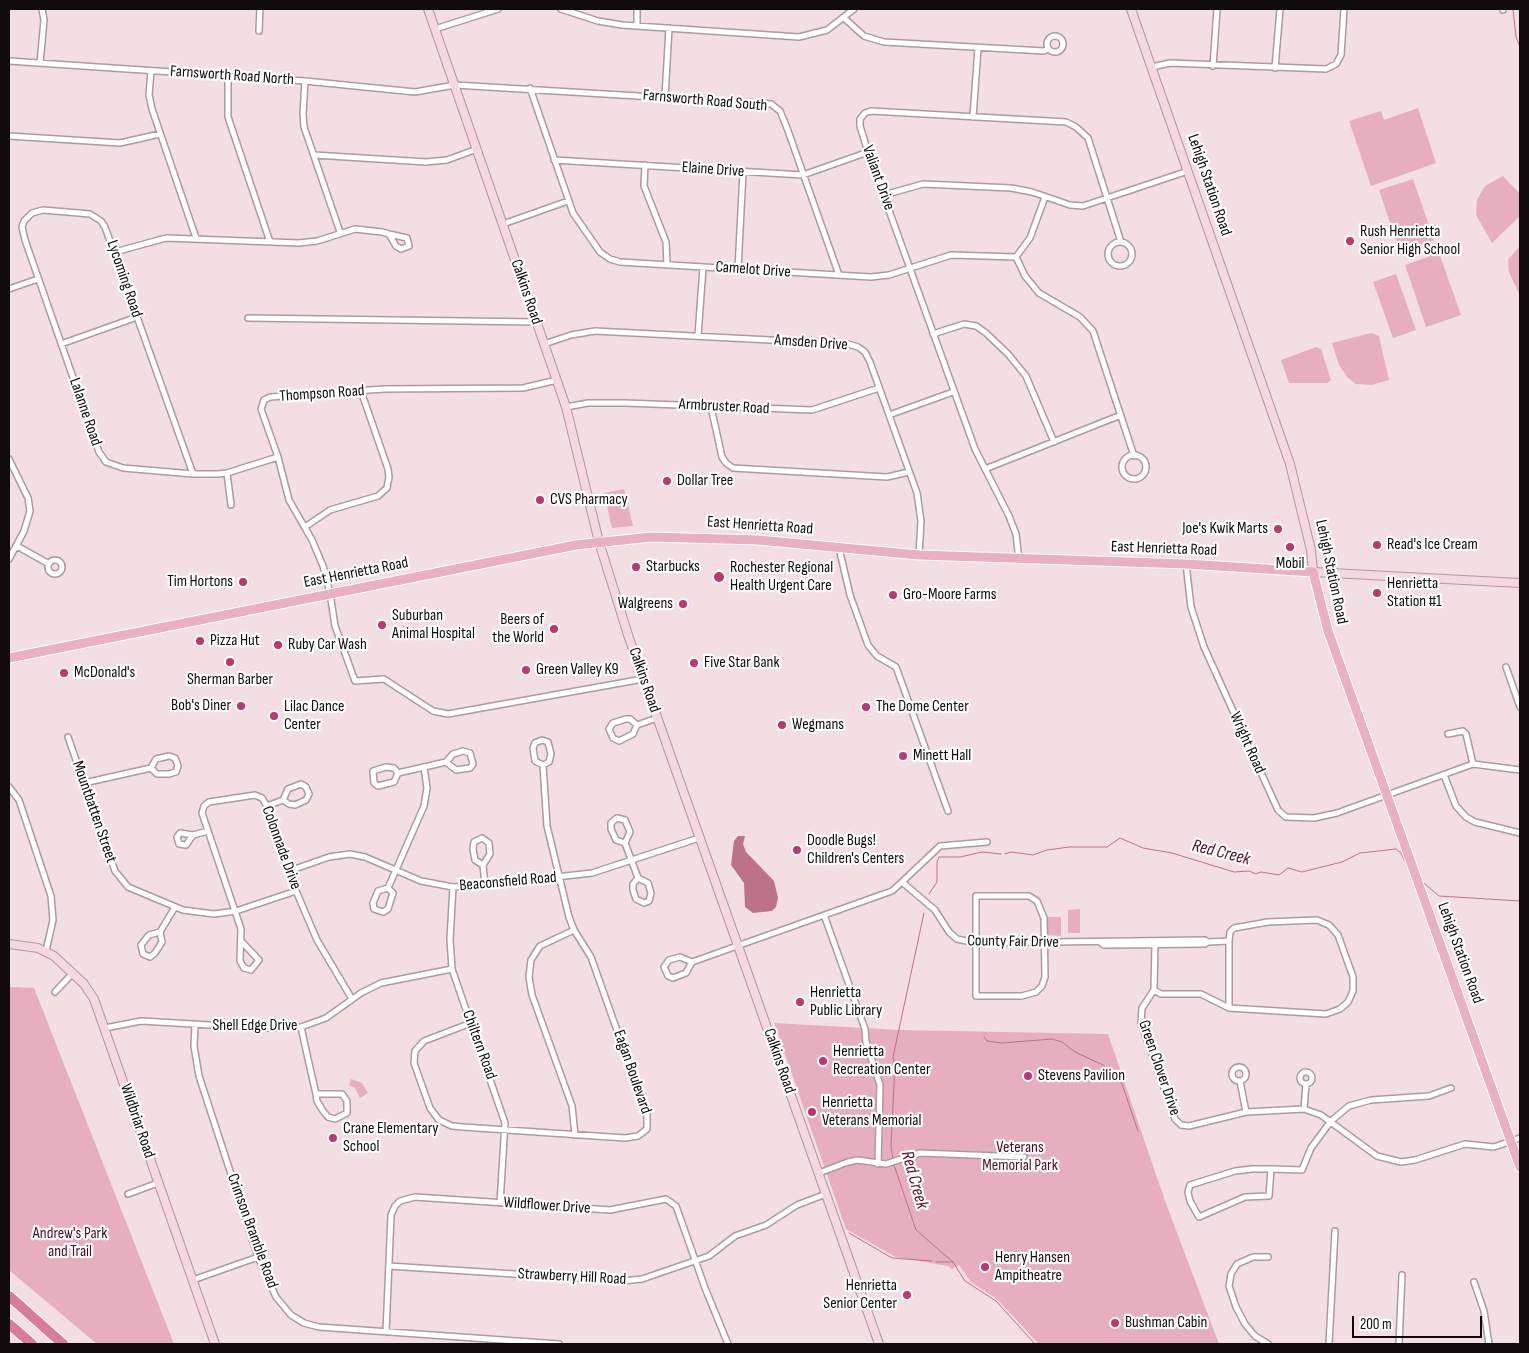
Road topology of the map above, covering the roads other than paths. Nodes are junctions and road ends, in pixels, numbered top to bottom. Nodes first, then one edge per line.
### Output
1 (42, 9) edge
2 (260, 9) edge
3 (428, 9) edge
4 (498, 9) edge
5 (561, 9) edge
6 (637, 9) edge
7 (854, 9) edge
8 (1131, 9) edge
9 (1217, 9) edge
10 (1280, 9) edge
11 (1344, 9) edge
12 (844, 18) junction
13 (636, 26) junction
14 (668, 28) junction
15 (435, 29) junction
16 (259, 32) dead end
17 (978, 48) junction
18 (1048, 49) dead end
19 (9, 61) edge
20 (40, 63) junction
21 (1213, 66) junction
22 (1152, 67) junction
23 (1275, 68) junction
24 (151, 71) junction
25 (228, 76) junction
26 (305, 81) junction
27 (455, 85) junction
28 (530, 88) junction
29 (665, 97) junction
30 (973, 117) junction
31 (160, 134) junction
32 (9, 136) edge
33 (477, 149) junction
34 (868, 152) junction
35 (314, 155) junction
36 (554, 160) junction
37 (645, 165) junction
38 (743, 172) junction
39 (1188, 172) junction
40 (803, 175) junction
41 (884, 195) junction
42 (1046, 196) junction
43 (1109, 199) junction
44 (568, 201) junction
45 (503, 224) junction
46 (340, 232) junction
47 (389, 234) dead end
48 (196, 238) junction
49 (270, 242) junction
50 (1121, 242) junction
51 (115, 252) junction
52 (1016, 257) junction
53 (667, 265) junction
54 (703, 267) junction
55 (909, 268) junction
56 (738, 269) junction
57 (839, 275) junction
58 (38, 279) junction
59 (9, 289) edge
60 (137, 317) junction
61 (248, 318) dead end
62 (536, 322) junction
63 (933, 334) junction
64 (698, 336) junction
65 (61, 344) junction
66 (544, 344) junction
67 (557, 380) junction
68 (879, 388) junction
69 (361, 391) junction
70 (954, 392) junction
71 (566, 407) junction
72 (711, 407) junction
73 (889, 415) junction
74 (1121, 415) junction
75 (1054, 442) junction
76 (1134, 456) junction
77 (278, 457) junction
78 (9, 460) edge
79 (985, 469) junction
80 (909, 472) junction
81 (227, 473) junction
82 (193, 474) junction
83 (231, 504) dead end
84 (305, 527) junction
85 (599, 542) junction
86 (18, 546) junction
87 (839, 548) junction
88 (918, 555) junction
89 (9, 559) edge
90 (1018, 560) junction
91 (49, 564) dead end
92 (1186, 564) junction
93 (1313, 572) junction
94 (1520, 584) edge
95 (330, 593) junction
96 (9, 658) edge
97 (1506, 667) dead end
98 (643, 679) junction
99 (1520, 707) edge
100 (657, 718) junction
101 (637, 724) junction
102 (1448, 734) dead end
103 (68, 737) dead end
104 (446, 762) junction
105 (1473, 764) junction
106 (543, 765) junction
107 (424, 767) junction
108 (151, 768) junction
109 (1520, 770) edge
110 (398, 773) junction
111 (1444, 775) junction
112 (84, 783) junction
113 (9, 787) edge
114 (1387, 795) junction
115 (283, 800) junction
116 (267, 806) junction
117 (948, 811) dead end
118 (208, 831) junction
119 (1520, 833) edge
120 (194, 835) dead end
121 (699, 838) junction
122 (987, 842) dead end
123 (625, 843) junction
124 (632, 862) junction
125 (483, 865) junction
126 (289, 871) junction
127 (396, 871) junction
128 (560, 877) junction
129 (638, 878) junction
130 (902, 882) junction
131 (485, 885) junction
132 (453, 887) junction
133 (388, 888) junction
134 (296, 891) junction
135 (175, 907) junction
136 (236, 911) junction
137 (824, 915) junction
138 (574, 930) junction
139 (160, 932) junction
140 (1229, 941) junction
141 (242, 942) junction
142 (1100, 942) junction
143 (1208, 942) junction
144 (976, 943) junction
145 (1044, 943) junction
146 (9, 944) edge
147 (1155, 944) junction
148 (739, 946) junction
149 (46, 951) junction
150 (692, 962) junction
151 (452, 969) junction
152 (73, 973) junction
153 (1154, 990) junction
154 (55, 992) dead end
155 (352, 998) junction
156 (1229, 1008) junction
157 (471, 1023) junction
158 (194, 1025) junction
159 (301, 1027) junction
160 (105, 1028) junction
161 (1240, 1081) dead end
162 (1306, 1084) dead end
163 (1451, 1088) dead end
164 (316, 1094) junction
165 (1304, 1109) junction
166 (1246, 1112) junction
167 (1331, 1121) junction
168 (505, 1130) junction
169 (574, 1135) junction
170 (1520, 1138) edge
171 (1511, 1141) junction
172 (1024, 1157) dead end
173 (878, 1164) junction
174 (1520, 1167) edge
175 (1271, 1169) junction
176 (819, 1173) junction
177 (158, 1183) junction
178 (128, 1194) dead end
179 (826, 1194) junction
180 (500, 1203) junction
181 (1335, 1231) dead end
182 (258, 1257) junction
183 (1268, 1257) dead end
184 (695, 1262) junction
185 (388, 1266) junction
186 (1402, 1275) dead end
187 (193, 1280) junction
188 (1474, 1282) dead end
189 (9, 1296) edge
190 (9, 1324) edge
191 (386, 1332) junction
192 (467, 1338) junction
193 (32, 1344) edge
194 (63, 1344) edge
195 (216, 1344) edge
196 (466, 1344) edge
197 (559, 1344) edge
198 (727, 1344) edge
199 (879, 1344) edge
200 (1268, 1344) edge
201 (1329, 1344) edge
202 (1399, 1344) edge
203 (1489, 1344) edge

1 - 20 street
2 - 16 street
3 - 15 main road, Calkins Road
4 - 15 street
5 - 13 street
6 - 13 street
7 - 12 street
8 - 22 main road, Lehigh Station Road
9 - 21 street
10 - 23 street
11 - 23 street
12 - 14 street
12 - 17 street
13 - 14 street
14 - 29 street
15 - 27 main road, Calkins Road
17 - 18 street
17 - 30 street
19 - 20 street, Farnsworth Road North
20 - 24 street, Farnsworth Road North
21 - 22 street
21 - 23 street
22 - 39 main road, Lehigh Station Road
24 - 25 street, Farnsworth Road North
24 - 31 street
25 - 26 street, Farnsworth Road North
25 - 49 street
26 - 27 street, Farnsworth Road North
26 - 35 street
27 - 28 street, Farnsworth Road South
27 - 33 main road, Calkins Road
28 - 29 street, Farnsworth Road South
28 - 36 street, Camelot Drive
29 - 40 street, Farnsworth Road South
30 - 34 street, Valiant Drive
30 - 43 street, Valiant Drive
31 - 32 street
31 - 48 street
33 - 35 street
33 - 45 main road, Calkins Road
34 - 40 street, Elaine Drive
34 - 41 street, Valiant Drive
35 - 46 street
36 - 37 street, Elaine Drive
36 - 44 street, Camelot Drive
37 - 38 street, Elaine Drive
37 - 53 street
38 - 40 street, Elaine Drive
38 - 56 street
39 - 43 street
39 - 93 main road, Lehigh Station Road
40 - 57 street, Farnsworth Road South
41 - 42 street
41 - 55 street, Valiant Drive
42 - 43 street
42 - 52 street
43 - 50 street, Valiant Drive
44 - 45 street
44 - 53 street, Camelot Drive
45 - 62 main road, Calkins Road
46 - 47 street
46 - 49 street
48 - 49 street
48 - 51 street
50 - 50 street, Valiant Drive
51 - 58 street, Lycoming Road
51 - 60 street, Lycoming Road
52 - 55 street, Camelot Drive
52 - 74 street
53 - 54 street, Camelot Drive
54 - 56 street, Camelot Drive
54 - 64 street
55 - 57 street, Camelot Drive
55 - 63 street, Valiant Drive
56 - 57 street, Camelot Drive
58 - 59 street
58 - 65 street, Lalanne Road
60 - 65 street
60 - 82 street, Lycoming Road
61 - 62 street
62 - 66 main road, Calkins Road
63 - 70 street, Valiant Drive
63 - 75 street
64 - 66 street, Amsden Drive
64 - 68 street, Amsden Drive
65 - 82 street, Lalanne Road
66 - 67 main road, Calkins Road
67 - 69 street, Thompson Road
67 - 71 main road, Calkins Road
68 - 72 street, Armbruster Road
68 - 73 street, Amsden Drive
69 - 77 street, Thompson Road
69 - 84 street
70 - 73 street
70 - 79 street, Valiant Drive
71 - 72 street, Armbruster Road
71 - 85 main road, Calkins Road
72 - 80 street
73 - 80 street, Amsden Drive
74 - 75 street
74 - 76 street
75 - 79 street
76 - 76 street
77 - 81 street, Lalanne Road
77 - 84 street, Thompson Road
78 - 86 street
79 - 90 street, Valiant Drive
80 - 88 street, Amsden Drive
81 - 82 street, Lalanne Road
81 - 83 street
84 - 95 street, Thompson Road
85 - 87 main road, East Henrietta Road
85 - 95 main road, East Henrietta Road
85 - 98 main road, Calkins Road
86 - 89 street
86 - 91 street
87 - 88 main road, East Henrietta Road
87 - 117 street
88 - 90 main road, East Henrietta Road
90 - 92 main road, East Henrietta Road
92 - 93 main road, East Henrietta Road
92 - 114 street, Wright Road
93 - 94 main road, East Henrietta Road
93 - 114 main road, Lehigh Station Road
95 - 96 main road, East Henrietta Road
95 - 98 street, Thompson Road
97 - 99 street
98 - 100 main road, Calkins Road
100 - 101 street
100 - 121 main road, Calkins Road
101 - 101 street
102 - 105 street
103 - 112 street, Mountbatten Street
104 - 104 street
104 - 107 street
105 - 109 street
105 - 111 street, Wright Road
106 - 106 street, Eagan Boulevard
106 - 128 street, Eagan Boulevard
107 - 110 street
107 - 127 street
108 - 108 street
108 - 112 street
110 - 110 street
111 - 114 street, Wright Road
111 - 119 street
112 - 135 street, Mountbatten Street
113 - 149 street
114 - 171 main road, Lehigh Station Road
115 - 115 street
115 - 116 street
116 - 118 street, Colonnade Drive
116 - 126 street, Colonnade Drive
118 - 120 street
118 - 136 street, Colonnade Drive
121 - 124 street, Beaconsfield Road
121 - 148 main road, Calkins Road
122 - 130 street
123 - 123 street
123 - 124 street
124 - 128 street, Beaconsfield Road
124 - 129 street
125 - 125 street
125 - 131 street
126 - 127 street, Beaconsfield Road
126 - 134 street, Colonnade Drive
127 - 132 street, Beaconsfield Road
127 - 133 street
128 - 131 street, Beaconsfield Road
128 - 138 street, Eagan Boulevard
129 - 129 street
130 - 137 street
130 - 144 street, County Fair Drive
131 - 132 street, Beaconsfield Road
132 - 151 street, Chiltern Road
133 - 133 street
134 - 136 street, Mountbatten Street
134 - 155 street, Colonnade Drive
135 - 136 street, Mountbatten Street
135 - 139 street
136 - 141 street, Colonnade Drive
137 - 148 street
137 - 173 street
138 - 169 street
138 - 169 street, Eagan Boulevard
139 - 139 street
140 - 143 street, County Fair Drive
140 - 156 street
140 - 156 street
141 - 141 street, Colonnade Drive
142 - 143 street, County Fair Drive
142 - 145 street, County Fair Drive
142 - 147 street, County Fair Drive
143 - 147 street, County Fair Drive
144 - 145 street, County Fair Drive
144 - 145 street
144 - 145 street
146 - 149 main road, Wildbriar Road
147 - 153 street
148 - 150 street
148 - 176 main road, Calkins Road
149 - 152 main road, Wildbriar Road
150 - 150 street
151 - 155 street, Shell Edge Drive
151 - 157 street, Chiltern Road
152 - 154 street
152 - 160 main road, Wildbriar Road
153 - 156 street
153 - 166 street, Green Clover Drive
155 - 159 street, Shell Edge Drive
157 - 168 street, Chiltern Road
157 - 168 street, Eagan Boulevard
158 - 159 street, Shell Edge Drive
158 - 160 street, Shell Edge Drive
158 - 182 street, Crimson Bramble Road
159 - 164 street
160 - 177 main road, Wildbriar Road
161 - 166 street
162 - 165 street
163 - 167 street
164 - 164 street
165 - 166 street, Green Clover Drive
165 - 167 street, Green Clover Drive
167 - 171 street, Green Clover Drive
167 - 175 street
168 - 169 street, Eagan Boulevard
168 - 180 street, Chiltern Road
170 - 171 street, Green Clover Drive
171 - 174 main road, Lehigh Station Road
172 - 173 street
173 - 176 street
175 - 175 street
176 - 179 main road, Calkins Road
177 - 178 street
177 - 187 main road, Wildbriar Road
179 - 184 street, Strawberry Hill Road
179 - 199 main road, Calkins Road
180 - 184 street, Wildflower Drive
180 - 185 street, Wildflower Drive
181 - 201 street
182 - 187 street
182 - 191 street, Crimson Bramble Road
183 - 200 street
184 - 185 street, Strawberry Hill Road
184 - 198 street, Wildflower Drive
185 - 191 street, Wildflower Drive
186 - 202 street
187 - 195 main road, Wildbriar Road
188 - 203 street
189 - 194 highway
190 - 193 highway
191 - 192 street, Crimson Bramble Road
192 - 196 street
192 - 197 street, Crimson Bramble Road

